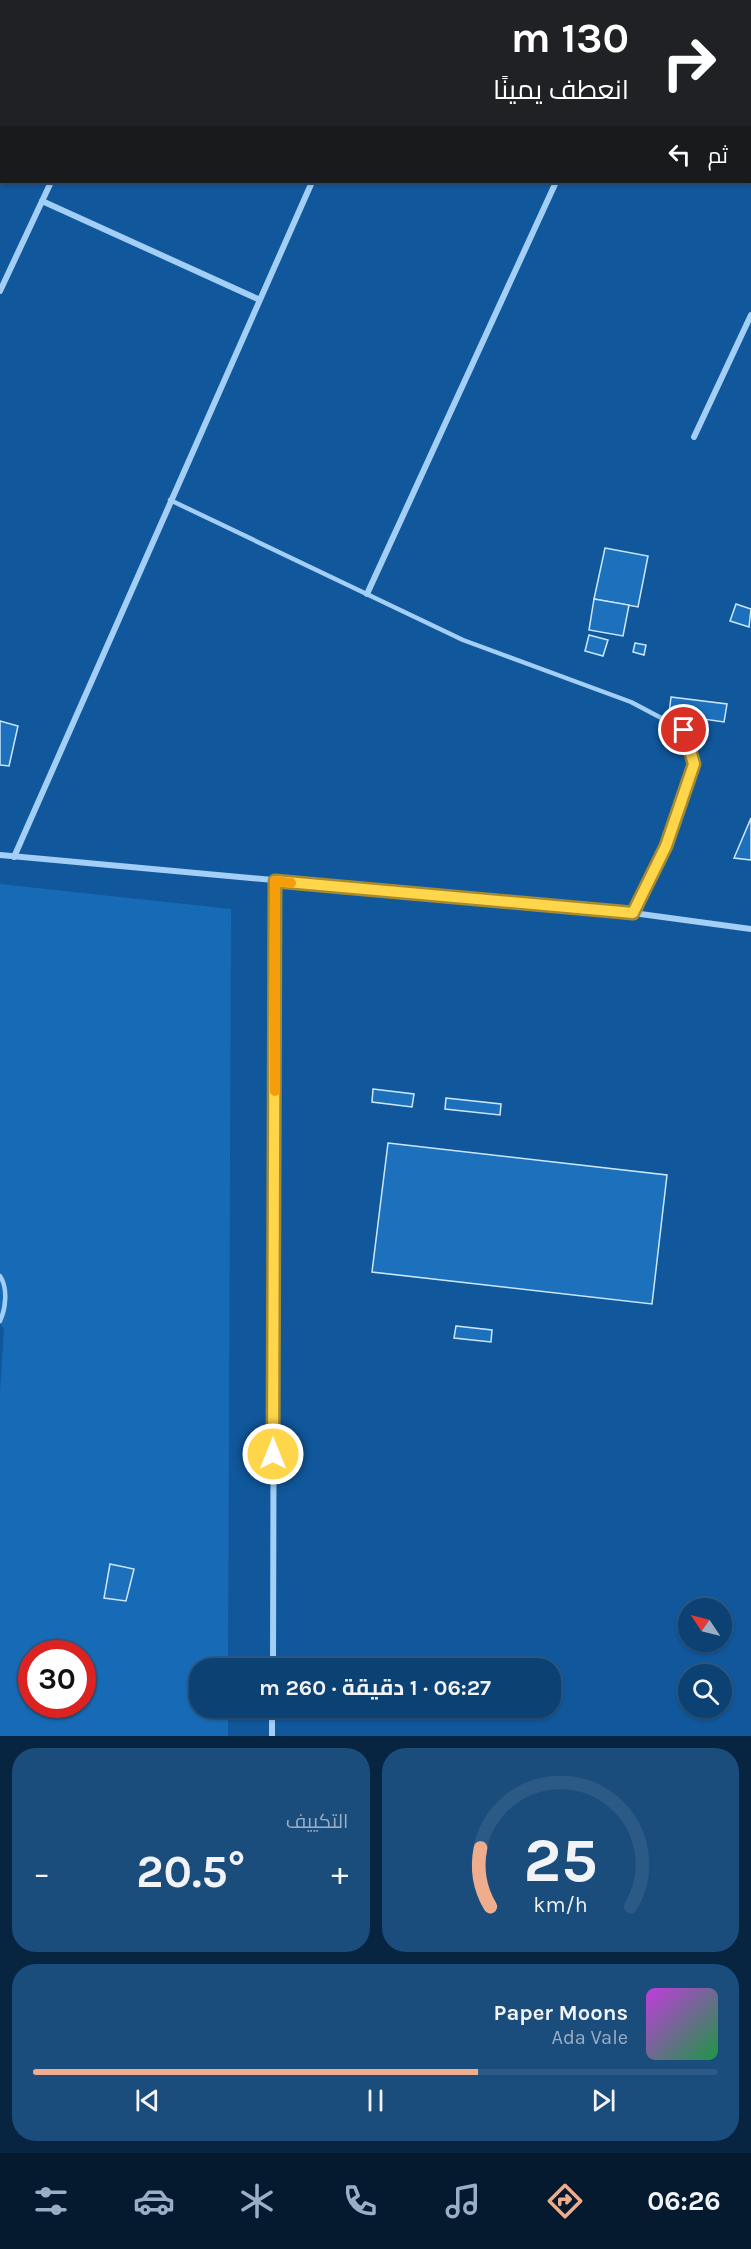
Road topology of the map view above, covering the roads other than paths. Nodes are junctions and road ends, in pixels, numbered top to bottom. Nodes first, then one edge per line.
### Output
1 (51, 183) edge
2 (312, 183) edge
3 (556, 183) edge
4 (42, 201) junction
5 (0, 291) edge
6 (258, 299) junction
7 (751, 315) edge
8 (694, 437) dead end
9 (170, 500) junction
10 (367, 594) junction
11 (0, 855) edge
12 (14, 857) junction
13 (275, 881) junction
14 (633, 913) junction
15 (751, 929) edge
16 (0, 1276) edge
17 (0, 1321) edge
18 (273, 1658) edge
19 (272, 1718) edge
20 (272, 1736) edge

1 - 4 street
2 - 6 street
3 - 10 street
4 - 5 street
4 - 6 street
6 - 9 street
7 - 8 street
9 - 10 lane
9 - 12 street
10 - 14 lane
11 - 12 street
12 - 13 street
13 - 14 street
13 - 18 street
14 - 15 street
16 - 17 lane
19 - 20 street

